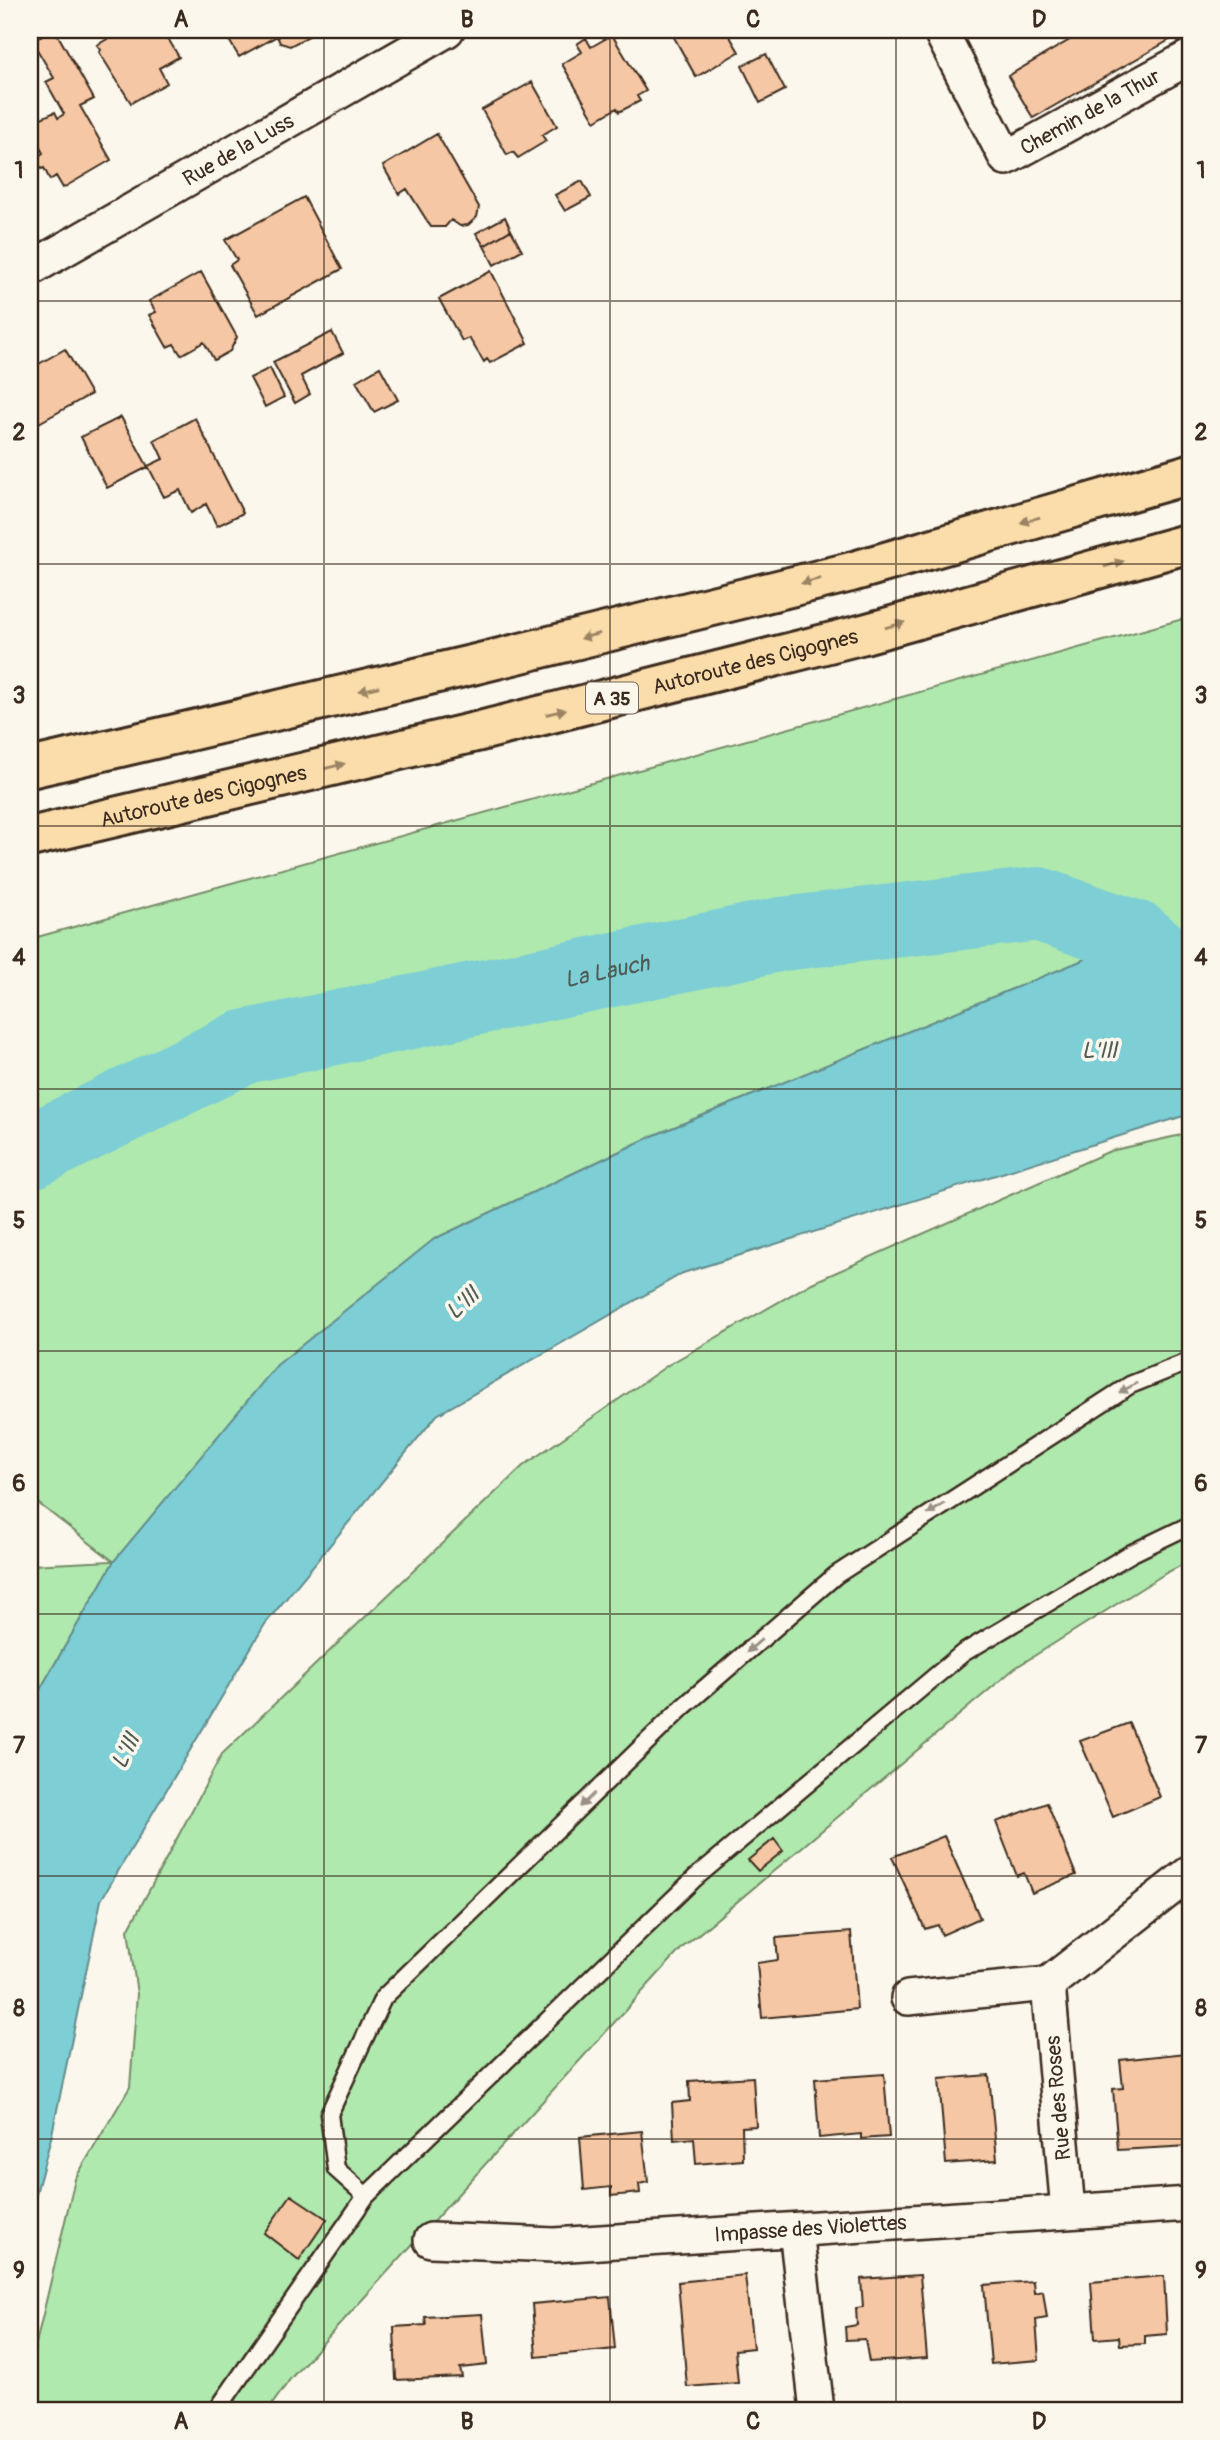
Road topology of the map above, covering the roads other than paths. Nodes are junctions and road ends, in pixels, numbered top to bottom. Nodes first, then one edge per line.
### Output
1 (447, 30) edge
2 (940, 30) edge
3 (1190, 57) edge
4 (30, 269) edge
5 (1190, 474) edge
6 (1190, 543) edge
7 (30, 768) edge
8 (30, 837) edge
9 (1190, 1361) edge
10 (1190, 1525) edge
11 (1190, 1873) edge
12 (1048, 1984) junction
13 (908, 1998) dead end
14 (366, 2196) junction
15 (1190, 2204) edge
16 (1068, 2211) junction
17 (796, 2230) junction
18 (431, 2240) dead end
19 (217, 2410) edge
20 (817, 2410) edge

1 - 4 street, Rue de la Luss
2 - 3 street, Chemin de la Thur
5 -> 7 highway
8 -> 6 highway, Autoroute des Cigognes / A 35
9 -> 14 lane
10 - 14 lane
11 - 12 street
12 - 13 street
12 - 16 street, Rue des Roses
14 - 19 lane
15 - 16 street, Impasse des Violettes
16 - 17 street, Impasse des Violettes
17 - 18 street, Impasse des Violettes
17 - 20 street

